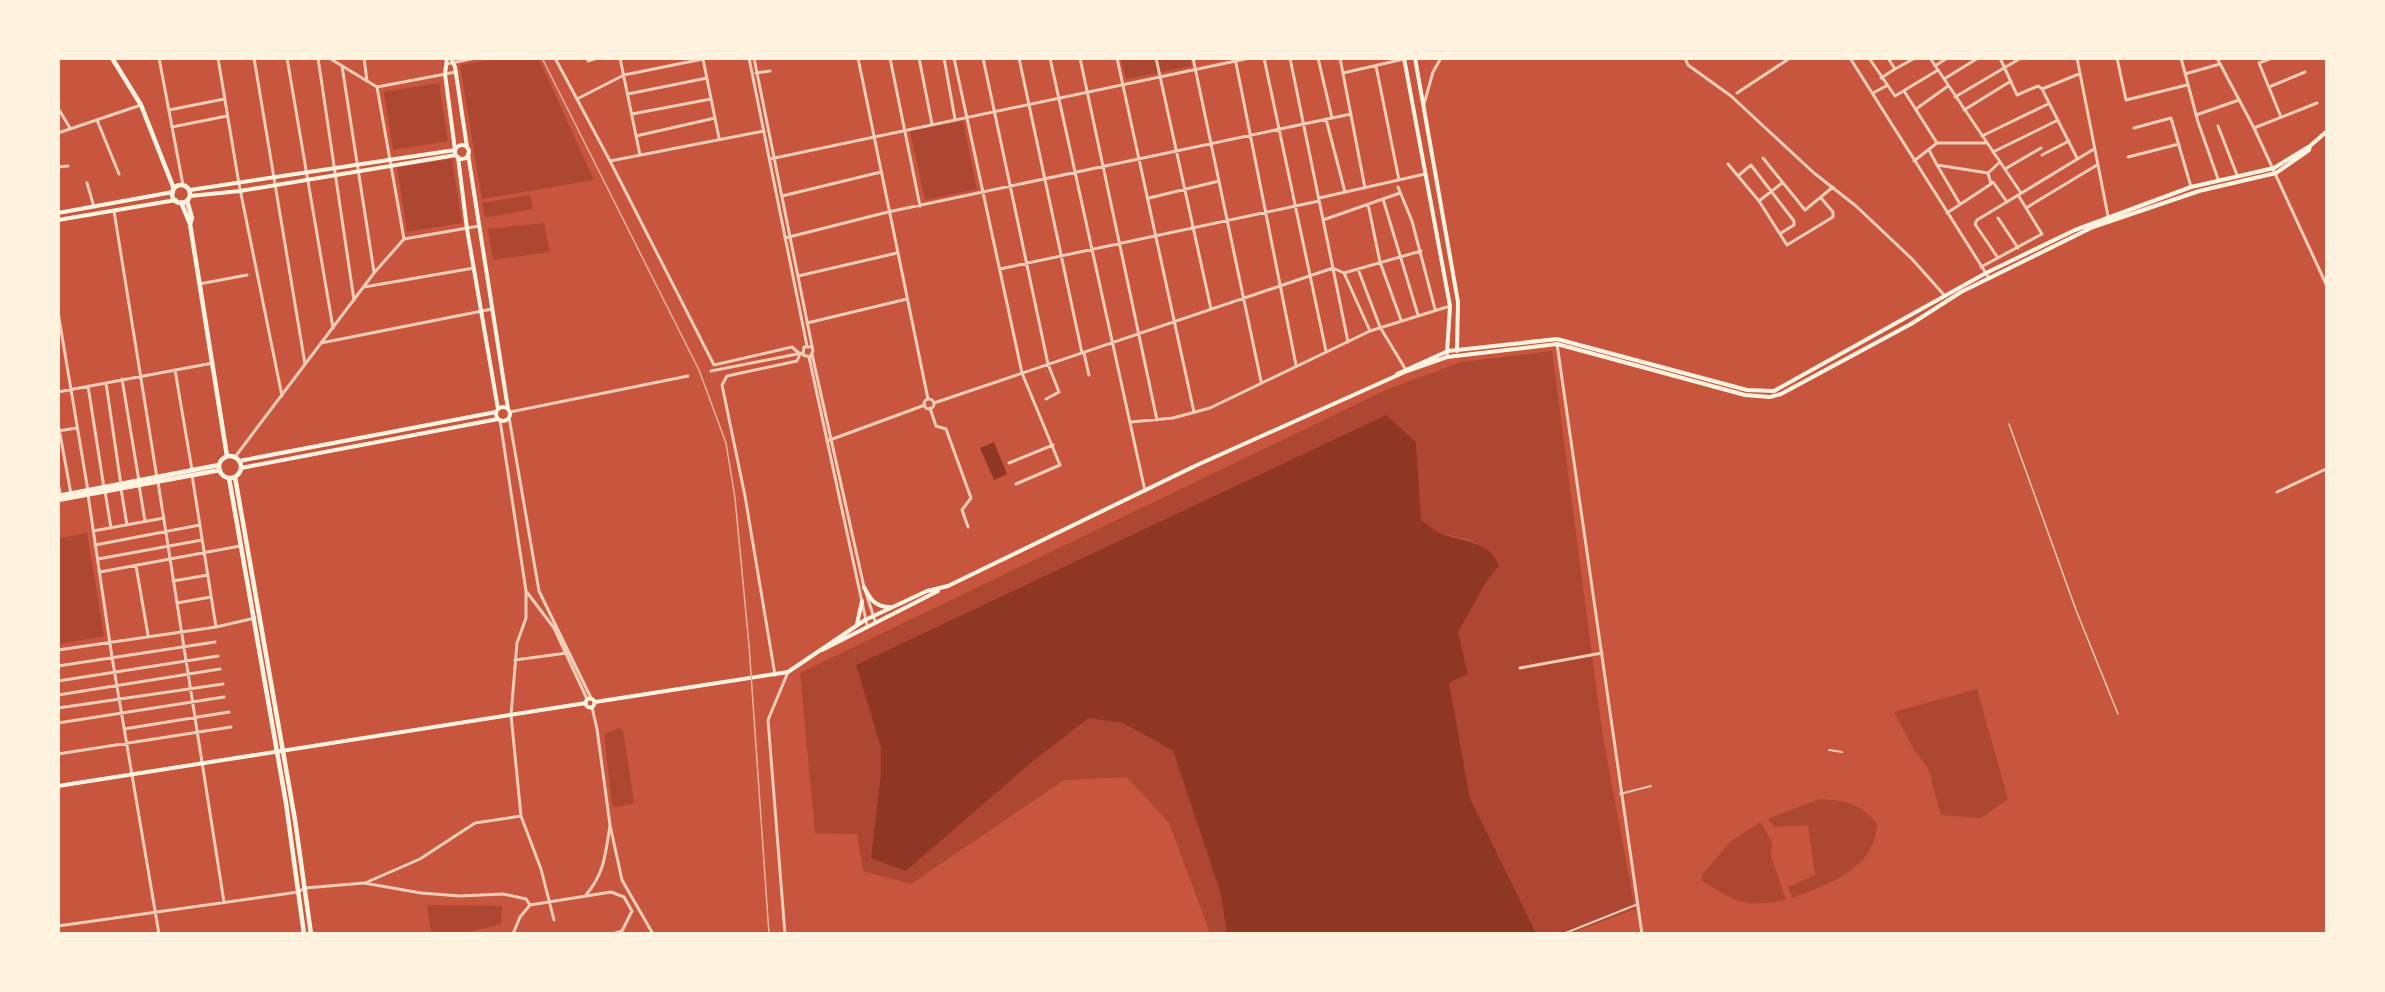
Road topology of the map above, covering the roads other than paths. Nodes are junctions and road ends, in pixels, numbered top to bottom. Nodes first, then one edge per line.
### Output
1 (112, 58) edge
2 (159, 58) edge
3 (218, 58) edge
4 (254, 58) edge
5 (287, 58) edge
6 (318, 58) edge
7 (329, 58) edge
8 (364, 58) edge
9 (475, 58) edge
10 (555, 58) edge
11 (597, 58) edge
12 (620, 58) edge
13 (752, 58) edge
14 (858, 58) edge
15 (890, 58) edge
16 (919, 58) edge
17 (944, 58) edge
18 (954, 58) edge
19 (982, 58) edge
20 (1019, 58) edge
21 (1050, 58) edge
22 (1080, 58) edge
23 (1117, 58) edge
24 (1156, 58) edge
25 (1193, 58) edge
26 (1250, 58) edge
27 (1264, 58) edge
28 (1290, 58) edge
29 (1318, 58) edge
30 (1340, 58) edge
31 (1415, 58) edge
32 (1441, 58) edge
33 (1685, 58) edge
34 (1790, 58) edge
35 (1850, 58) edge
36 (1875, 58) edge
37 (1888, 58) edge
38 (1915, 58) edge
39 (1930, 58) edge
40 (1947, 58) edge
41 (1978, 58) edge
42 (2000, 58) edge
43 (2022, 58) edge
44 (2077, 58) edge
45 (2117, 58) edge
46 (2181, 58) edge
47 (2217, 58) edge
48 (2272, 58) edge
49 (1404, 59) edge
50 (450, 60) edge
51 (1235, 60) edge
52 (1870, 60) edge
53 (588, 61) dead end
54 (2220, 64) junction
55 (342, 66) junction
56 (1376, 66) junction
57 (2004, 66) junction
58 (1936, 68) junction
59 (1895, 69) junction
60 (1196, 70) junction
61 (770, 71) dead end
62 (456, 72) junction
63 (2305, 72) dead end
64 (1343, 73) junction
65 (2080, 73) junction
66 (445, 74) junction
67 (756, 74) junction
68 (2185, 74) junction
69 (624, 75) junction
70 (1160, 77) junction
71 (707, 78) junction
72 (1881, 78) junction
73 (1944, 79) junction
74 (367, 81) junction
75 (2011, 81) junction
76 (1123, 84) junction
77 (2187, 85) junction
78 (1886, 86) junction
79 (1948, 86) junction
80 (377, 87) junction
81 (2269, 87) junction
82 (2042, 89) junction
83 (1904, 91) junction
84 (1087, 92) junction
85 (1737, 93) dead end
86 (1873, 93) junction
87 (628, 94) junction
88 (1955, 97) junction
89 (1057, 98) junction
90 (224, 99) junction
91 (577, 99) junction
92 (711, 99) junction
93 (2240, 100) junction
94 (2049, 103) junction
95 (2317, 103) dead end
96 (1029, 104) junction
97 (141, 105) junction
98 (1424, 107) junction
99 (58, 108) edge
100 (1916, 109) junction
101 (169, 110) junction
102 (1964, 110) junction
103 (993, 111) junction
104 (632, 114) junction
105 (1351, 114) junction
106 (2196, 115) junction
107 (227, 116) junction
108 (967, 117) junction
109 (2281, 117) junction
110 (715, 118) junction
111 (1326, 118) junction
112 (1332, 118) junction
113 (955, 119) junction
114 (97, 120) junction
115 (2058, 120) junction
116 (932, 124) junction
117 (1304, 124) junction
118 (2218, 126) dead end
119 (172, 127) junction
120 (70, 128) junction
121 (2134, 128) dead end
122 (2254, 128) junction
123 (904, 129) junction
124 (1279, 129) junction
125 (764, 131) junction
126 (2326, 132) edge
127 (58, 133) edge
128 (1250, 135) junction
129 (636, 136) junction
130 (873, 136) junction
131 (1982, 136) junction
132 (719, 139) junction
133 (2069, 141) junction
134 (1937, 143) junction
135 (1987, 143) junction
136 (1211, 144) junction
137 (2179, 144) junction
138 (467, 147) junction
139 (2041, 148) dead end
140 (2094, 149) junction
141 (455, 150) junction
142 (1929, 150) junction
143 (1177, 151) junction
144 (1993, 152) junction
145 (468, 154) junction
146 (640, 155) junction
147 (2042, 155) dead end
148 (457, 156) junction
149 (2128, 157) dead end
150 (389, 158) junction
151 (775, 158) junction
152 (1763, 158) dead end
153 (2077, 158) junction
154 (770, 159) junction
155 (1140, 159) junction
156 (610, 161) junction
157 (1914, 161) junction
158 (2000, 162) junction
159 (357, 164) junction
160 (1728, 164) dead end
161 (390, 165) junction
162 (1937, 165) junction
163 (2097, 165) junction
164 (68, 166) dead end
165 (58, 167) edge
166 (336, 167) junction
167 (1103, 167) junction
168 (2005, 169) junction
169 (2276, 169) junction
170 (358, 170) junction
171 (306, 172) junction
172 (880, 172) junction
173 (1075, 173) junction
174 (1988, 173) junction
175 (119, 174) dead end
176 (336, 174) junction
177 (1427, 174) junction
178 (1739, 175) junction
179 (2237, 176) junction
180 (274, 178) junction
181 (307, 179) junction
182 (1044, 179) junction
183 (2218, 179) junction
184 (1399, 180) junction
185 (1219, 181) junction
186 (1993, 182) junction
187 (87, 183) dead end
188 (1782, 183) junction
189 (239, 184) junction
190 (183, 185) junction
191 (276, 185) junction
192 (1009, 187) junction
193 (1398, 187) dead end
194 (1833, 187) junction
195 (2191, 187) junction
196 (1365, 188) junction
197 (173, 191) junction
198 (240, 191) junction
199 (1185, 191) junction
200 (1772, 191) junction
201 (983, 192) junction
202 (1345, 192) junction
203 (1400, 194) junction
204 (2020, 194) junction
205 (782, 196) junction
206 (185, 198) junction
207 (1149, 198) junction
208 (1821, 198) junction
209 (1319, 199) junction
210 (1383, 199) junction
211 (1759, 201) junction
212 (2007, 202) junction
213 (1368, 204) junction
214 (1960, 204) junction
215 (920, 206) junction
216 (1295, 206) junction
217 (94, 207) junction
218 (2026, 208) junction
219 (114, 212) junction
220 (888, 212) junction
221 (1266, 212) junction
222 (58, 213) edge
223 (1947, 213) junction
224 (2108, 216) junction
225 (1998, 218) dead end
226 (58, 220) edge
227 (1227, 220) junction
228 (1323, 220) junction
229 (481, 226) junction
230 (1193, 228) junction
231 (466, 229) junction
232 (1781, 233) junction
233 (1157, 235) junction
234 (790, 236) junction
235 (785, 237) junction
236 (404, 239) junction
237 (1119, 244) junction
238 (2018, 248) junction
239 (1093, 249) junction
240 (1420, 251) junction
241 (897, 253) junction
242 (1061, 256) junction
243 (1399, 256) junction
244 (1998, 258) junction
245 (1380, 262) junction
246 (1026, 264) junction
247 (1981, 267) junction
248 (474, 268) junction
249 (1333, 268) junction
250 (999, 269) junction
251 (1358, 269) junction
252 (374, 273) junction
253 (1344, 273) junction
254 (1986, 273) junction
255 (247, 275) dead end
256 (798, 276) junction
257 (1310, 276) junction
258 (1989, 278) junction
259 (199, 284) junction
260 (2326, 284) edge
261 (1280, 286) junction
262 (364, 287) junction
263 (1945, 296) junction
264 (1244, 298) junction
265 (907, 299) junction
266 (354, 300) junction
267 (1450, 306) junction
268 (492, 309) junction
269 (1211, 309) junction
270 (1436, 309) junction
271 (58, 312) edge
272 (481, 312) junction
273 (1418, 315) junction
274 (1401, 320) junction
275 (1176, 321) junction
276 (807, 323) junction
277 (1380, 327) junction
278 (333, 328) junction
279 (1370, 331) junction
280 (1140, 333) junction
281 (1113, 342) junction
282 (1347, 342) junction
283 (1866, 342) junction
284 (321, 343) junction
285 (1557, 344) junction
286 (809, 347) junction
287 (1870, 347) junction
288 (1457, 350) junction
289 (1326, 351) junction
290 (1448, 351) junction
291 (1082, 353) junction
292 (801, 354) junction
293 (811, 356) junction
294 (1447, 357) junction
295 (1457, 357) junction
296 (213, 363) junction
297 (305, 364) junction
298 (1048, 364) junction
299 (1296, 365) junction
300 (175, 370) junction
301 (1406, 370) junction
302 (711, 371) dead end
303 (1022, 373) junction
304 (688, 375) dead end
305 (1089, 375) dead end
306 (141, 376) junction
307 (122, 380) junction
308 (1261, 381) junction
309 (105, 382) junction
310 (88, 386) junction
311 (71, 389) junction
312 (58, 392) edge
313 (282, 396) junction
314 (928, 399) junction
315 (1046, 399) dead end
316 (934, 402) junction
317 (925, 405) junction
318 (930, 408) junction
319 (497, 410) junction
320 (1194, 412) junction
321 (509, 413) junction
322 (499, 420) junction
323 (1157, 420) junction
324 (1131, 422) junction
325 (58, 423) edge
326 (2009, 424) dead end
327 (77, 428) junction
328 (59, 431) edge
329 (832, 440) junction
330 (827, 441) junction
331 (1053, 445) junction
332 (227, 456) junction
333 (237, 459) junction
334 (1009, 463) dead end
335 (220, 467) junction
336 (241, 468) junction
337 (2326, 469) edge
338 (192, 473) junction
339 (232, 477) junction
340 (158, 480) junction
341 (58, 483) edge
342 (139, 483) junction
343 (1016, 484) dead end
344 (121, 487) junction
345 (105, 490) junction
346 (1145, 491) junction
347 (2277, 492) dead end
348 (88, 493) junction
349 (71, 494) junction
350 (59, 497) edge
351 (164, 518) junction
352 (145, 521) junction
353 (851, 523) junction
354 (845, 524) junction
355 (127, 525) junction
356 (200, 525) junction
357 (968, 527) dead end
358 (111, 528) junction
359 (93, 531) junction
360 (166, 531) junction
361 (202, 540) junction
362 (95, 545) junction
363 (168, 546) junction
364 (242, 546) junction
365 (204, 553) junction
366 (97, 559) junction
367 (171, 559) junction
368 (136, 566) junction
369 (100, 572) junction
370 (208, 574) junction
371 (173, 581) junction
372 (864, 587) junction
373 (941, 589) junction
374 (526, 591) junction
375 (212, 597) junction
376 (862, 601) junction
377 (177, 603) junction
378 (892, 607) junction
379 (255, 618) junction
380 (874, 618) junction
381 (866, 622) junction
382 (857, 625) junction
383 (216, 627) junction
384 (182, 631) junction
385 (148, 635) junction
386 (110, 642) junction
387 (215, 642) dead end
388 (184, 647) junction
389 (58, 650) edge
390 (821, 650) junction
391 (567, 653) junction
392 (1602, 653) junction
393 (218, 656) dead end
394 (112, 657) junction
395 (186, 660) junction
396 (515, 660) junction
397 (58, 666) edge
398 (1520, 668) dead end
399 (220, 669) dead end
400 (115, 672) junction
401 (788, 672) junction
402 (189, 674) junction
403 (775, 675) junction
404 (58, 681) edge
405 (223, 684) dead end
406 (116, 686) junction
407 (191, 688) junction
408 (58, 695) edge
409 (224, 697) dead end
410 (119, 700) junction
411 (588, 700) junction
412 (193, 702) junction
413 (595, 702) junction
414 (592, 707) junction
415 (58, 708) edge
416 (229, 712) dead end
417 (121, 714) junction
418 (2118, 714) dead end
419 (511, 716) junction
420 (195, 718) junction
421 (58, 723) edge
422 (231, 727) dead end
423 (124, 729) junction
424 (198, 732) junction
425 (127, 744) junction
426 (1829, 750) dead end
427 (283, 752) junction
428 (1842, 752) dead end
429 (276, 753) junction
430 (58, 754) edge
431 (202, 765) junction
432 (132, 776) junction
433 (58, 786) edge
434 (1651, 786) dead end
435 (1620, 794) junction
436 (521, 816) junction
437 (610, 825) junction
438 (364, 883) junction
439 (305, 888) junction
440 (298, 892) junction
441 (585, 896) junction
442 (633, 899) junction
443 (551, 901) junction
444 (224, 902) junction
445 (629, 902) junction
446 (1638, 904) junction
447 (530, 905) junction
448 (154, 912) junction
449 (554, 920) dead end
450 (58, 926) edge
451 (624, 932) edge
452 (159, 933) edge
453 (304, 933) edge
454 (310, 933) edge
455 (513, 933) edge
456 (612, 933) edge
457 (653, 933) edge
458 (785, 933) edge
459 (1563, 933) edge
460 (1642, 933) edge

1 - 97 main road
2 - 101 street
3 - 90 street
4 - 180 street
5 - 171 street
6 - 166 street
7 - 55 street
8 - 74 street
9 - 50 street
10 - 91 street
11 - 53 street
12 - 69 street
13 - 67 street
13 - 125 street
14 - 130 street
15 - 123 street
16 - 116 street
17 - 113 street
18 - 108 street
19 - 103 street
20 - 96 street
21 - 89 street
22 - 84 street
23 - 76 street
24 - 70 street
25 - 60 street
26 - 51 street
27 - 124 street
28 - 117 street
29 - 112 street
30 - 64 street
31 - 98 main road
32 - 98 street
33 - 194 street
34 - 85 street
35 - 86 street
36 - 52 street
37 - 59 street
38 - 59 street
39 - 58 street
40 - 58 street
41 - 73 street
42 - 57 street
43 - 57 street
44 - 65 street
45 - 77 street
46 - 68 street
47 - 54 street
48 - 81 street
49 - 56 street
49 - 177 main road
50 - 62 main road
50 - 66 main road
51 - 60 street
51 - 128 street
52 - 72 street
54 - 68 street
54 - 93 street
55 - 74 street
55 - 159 street
56 - 64 street
56 - 184 street
57 - 75 street
57 - 88 street
58 - 73 street
58 - 83 street
59 - 72 street
60 - 70 street
60 - 136 street
61 - 67 street
62 - 66 street
62 - 138 main road
63 - 81 street
64 - 105 street
65 - 82 street
65 - 140 street
66 - 80 street
66 - 141 main road
67 - 151 street
68 - 77 street
69 - 71 street
69 - 87 street
69 - 91 street
70 - 76 street
70 - 143 street
71 - 87 street
71 - 92 street
72 - 78 street
73 - 79 street
74 - 80 street
75 - 82 street
75 - 102 street
76 - 84 street
76 - 155 street
77 - 106 street
78 - 83 street
78 - 86 street
79 - 88 street
79 - 100 street
80 - 150 street
81 - 109 street
82 - 94 street
83 - 100 street
84 - 89 street
84 - 167 street
86 - 157 street
87 - 104 street
88 - 102 street
89 - 96 street
89 - 173 street
90 - 101 street
90 - 107 street
91 - 156 street
92 - 104 street
92 - 110 street
93 - 106 street
93 - 122 street
94 - 115 street
94 - 131 street
95 - 109 street
96 - 103 street
96 - 182 street
97 - 114 street
97 - 197 main road
98 - 288 main road
99 - 120 street
100 - 134 street
101 - 119 street
102 - 131 street
103 - 108 street
103 - 192 street
104 - 129 street
105 - 112 street
105 - 196 street
106 - 183 street
107 - 119 street
107 - 189 street
108 - 113 street
108 - 201 street
109 - 122 street
110 - 129 street
110 - 132 street
111 - 112 street
111 - 117 street
111 - 202 street
113 - 116 street
114 - 120 street
114 - 175 street
115 - 133 street
115 - 144 street
116 - 123 street
117 - 124 street
117 - 209 street
118 - 179 street
119 - 190 street
120 - 127 street
121 - 137 street
122 - 169 street
123 - 130 street
123 - 215 street
124 - 128 street
124 - 216 street
125 - 132 street
125 - 154 street
126 - 169 main road
128 - 136 street
128 - 221 street
129 - 146 street
130 - 151 street
130 - 172 street
131 - 135 street
132 - 146 street
133 - 147 street
133 - 153 street
134 - 135 street
134 - 142 street
135 - 144 street
136 - 143 street
136 - 185 street
137 - 149 street
137 - 195 street
138 - 141 main road
138 - 145 main road
139 - 168 street
140 - 153 street
140 - 163 street
141 - 148 main road
141 - 150 main road
142 - 157 street
142 - 162 street
143 - 155 street
143 - 199 street
144 - 158 street
145 - 148 main road
145 - 229 main road
146 - 156 street
148 - 161 main road
148 - 231 main road
150 - 159 main road
150 - 161 street
151 - 154 street
151 - 205 street
152 - 188 street
153 - 204 street
154 - 235 street
155 - 167 street
155 - 207 street
156 - 292 street
157 - 223 street
158 - 168 street
158 - 174 street
159 - 166 main road
159 - 170 street
160 - 178 street
161 - 170 main road
161 - 236 street
162 - 174 street
162 - 214 street
163 - 218 street
163 - 224 street
164 - 165 street
166 - 171 main road
166 - 176 street
167 - 173 street
167 - 237 street
168 - 204 street
169 - 179 main road
169 - 258 main road
169 - 260 street
170 - 176 main road
170 - 252 street
171 - 180 main road
171 - 181 street
172 - 205 street
172 - 220 street
173 - 182 street
173 - 239 street
174 - 186 street
176 - 181 main road
176 - 266 street
177 - 184 street
177 - 267 main road
178 - 200 street
178 - 211 street
179 - 183 main road
180 - 189 main road
180 - 191 street
181 - 191 main road
181 - 278 street
182 - 192 street
182 - 242 street
183 - 195 main road
184 - 196 street
185 - 199 street
185 - 227 street
186 - 212 street
186 - 214 street
187 - 217 street
188 - 200 street
188 - 208 street
189 - 198 street
189 - 206 main road
190 - 197 main road
190 - 206 main road
191 - 198 main road
191 - 297 street
192 - 201 street
192 - 246 street
193 - 203 street
194 - 208 street
194 - 263 street
195 - 224 main road
196 - 202 street
197 - 206 main road
197 - 217 main road
198 - 206 main road
198 - 313 street
199 - 207 street
199 - 230 street
200 - 211 street
200 - 232 street
201 - 215 street
201 - 250 street
202 - 209 street
203 - 210 street
203 - 240 street
204 - 212 street
204 - 218 street
205 - 234 street
206 - 219 main road
206 - 259 main road
207 - 233 street
208 - 232 street
209 - 216 street
209 - 228 street
210 - 213 street
210 - 243 street
211 - 232 street
212 - 244 street
213 - 228 street
213 - 245 street
214 - 223 street
215 - 220 street
216 - 221 street
216 - 257 street
217 - 222 main road
218 - 238 street
219 - 226 main road
219 - 306 street
220 - 234 street
220 - 241 street
221 - 227 street
221 - 261 street
223 - 247 street
224 - 254 main road
225 - 238 street
227 - 230 street
227 - 264 street
228 - 249 street
229 - 231 street
229 - 268 main road
230 - 233 street
230 - 269 street
231 - 236 street
231 - 248 main road
233 - 237 street
233 - 275 street
234 - 235 street
234 - 256 street
235 - 286 street
236 - 252 street
237 - 239 street
237 - 280 street
238 - 244 street
239 - 242 street
239 - 281 street
240 - 243 street
240 - 270 street
241 - 256 street
241 - 265 street
242 - 246 street
242 - 291 street
243 - 245 street
243 - 273 street
244 - 247 street
245 - 251 street
245 - 274 street
246 - 250 street
246 - 298 street
247 - 254 street
248 - 262 street
248 - 272 main road
249 - 253 street
249 - 257 street
249 - 282 street
250 - 303 street
251 - 253 street
251 - 277 street
252 - 262 street
253 - 279 street
254 - 258 street
254 - 263 main road
255 - 259 street
256 - 276 street
257 - 261 street
257 - 289 street
258 - 287 main road
259 - 296 main road
261 - 264 street
261 - 299 street
262 - 266 street
263 - 283 main road
264 - 269 street
264 - 308 street
265 - 276 street
265 - 314 street
266 - 278 street
267 - 270 street
267 - 290 main road
268 - 272 street
268 - 321 main road
269 - 275 street
270 - 273 street
271 - 311 street
272 - 284 street
272 - 319 main road
273 - 274 street
274 - 277 street
275 - 280 street
275 - 320 street
276 - 286 street
277 - 279 street
277 - 301 street
278 - 284 street
279 - 282 street
280 - 281 street
280 - 323 street
281 - 291 street
281 - 324 street
282 - 289 street
283 - 287 main road
283 - 288 main road
284 - 297 street
285 - 287 main road
285 - 295 main road
285 - 392 street
286 - 292 street
286 - 293 street
288 - 290 main road
288 - 295 main road
289 - 299 street
290 - 294 main road
290 - 301 main road
291 - 298 street
291 - 305 street
292 - 293 street
292 - 302 street
292 - 403 street
293 - 329 street
293 - 330 street
294 - 295 main road
294 - 301 main road
296 - 300 street
296 - 332 main road
297 - 313 street
298 - 303 street
298 - 315 street
299 - 308 street
300 - 306 street
300 - 338 street
301 - 346 main road
303 - 316 street
303 - 331 street
304 - 321 street
306 - 307 street
306 - 340 street
307 - 309 street
307 - 342 street
308 - 320 street
309 - 310 street
309 - 344 street
310 - 311 street
310 - 345 street
311 - 312 street
311 - 327 street
313 - 333 street
314 - 316 street
314 - 317 street
316 - 318 street
317 - 318 street
317 - 329 street
318 - 357 street
319 - 321 main road
319 - 322 main road
319 - 333 main road
320 - 323 street
321 - 322 main road
321 - 411 street
322 - 336 main road
322 - 374 street
323 - 324 street
324 - 346 street
325 - 328 street
326 - 418 lane
327 - 328 street
327 - 348 street
328 - 349 street
329 - 330 street
329 - 353 street
330 - 354 street
331 - 334 street
331 - 343 street
332 - 333 main road
332 - 335 main road
333 - 336 main road
335 - 338 main road
335 - 339 main road
336 - 339 main road
337 - 347 street
338 - 340 main road
338 - 356 street
339 - 364 main road
339 - 427 main road
340 - 342 main road
340 - 351 street
341 - 350 street
342 - 344 main road
342 - 352 street
344 - 345 main road
344 - 355 street
345 - 348 main road
345 - 358 street
346 - 373 main road
348 - 349 main road
348 - 350 main road
348 - 359 street
349 - 350 main road
351 - 352 street
351 - 360 street
352 - 355 street
353 - 354 street
353 - 372 street
354 - 376 street
355 - 358 street
356 - 360 street
356 - 361 street
358 - 359 street
359 - 362 street
360 - 362 street
360 - 363 street
361 - 363 street
361 - 365 street
362 - 366 street
363 - 366 street
363 - 367 street
364 - 365 street
364 - 379 main road
365 - 367 street
365 - 370 street
366 - 369 street
367 - 368 street
367 - 371 street
368 - 369 street
368 - 385 street
369 - 386 street
370 - 371 street
370 - 375 street
371 - 377 street
372 - 378 main road
372 - 380 street
373 - 378 main road
373 - 380 main road
374 - 391 street
374 - 396 street
375 - 377 street
375 - 383 street
376 - 381 street
376 - 382 main road
377 - 384 street
378 - 380 main road
379 - 383 street
379 - 429 main road
380 - 381 main road
381 - 382 main road
381 - 390 main road
382 - 390 main road
383 - 384 street
384 - 385 street
384 - 388 street
385 - 386 street
386 - 389 street
386 - 394 street
387 - 388 street
388 - 394 street
388 - 395 street
390 - 401 main road
391 - 396 street
391 - 411 street
392 - 398 street
392 - 435 street
393 - 395 street
394 - 397 street
394 - 400 street
395 - 400 street
395 - 402 street
396 - 419 street
399 - 402 street
400 - 404 street
400 - 406 street
401 - 403 main road
401 - 458 street
402 - 406 street
402 - 407 street
403 - 413 main road
405 - 407 street
406 - 408 street
406 - 410 street
407 - 410 street
407 - 412 street
409 - 412 street
410 - 415 street
410 - 417 street
411 - 413 main road
411 - 414 main road
411 - 419 main road
412 - 417 street
412 - 420 street
413 - 414 main road
414 - 437 street
416 - 420 street
417 - 421 street
417 - 423 street
419 - 427 main road
419 - 436 street
420 - 423 street
420 - 424 street
422 - 424 street
423 - 425 street
424 - 425 street
424 - 431 street
425 - 430 street
425 - 432 street
426 - 428 street
427 - 429 main road
427 - 439 main road
429 - 431 main road
429 - 440 main road
431 - 432 main road
431 - 444 street
432 - 433 main road
432 - 448 street
434 - 435 street
435 - 446 street
436 - 438 street
436 - 443 street
437 - 441 street
437 - 442 street
438 - 439 street
438 - 447 street
439 - 440 street
439 - 454 main road
440 - 444 street
440 - 453 main road
441 - 443 street
441 - 445 street
442 - 445 street
442 - 457 street
443 - 447 street
443 - 449 street
444 - 448 street
445 - 451 street
446 - 459 street
446 - 460 street
447 - 455 street
448 - 450 street
448 - 452 street
451 - 456 street

